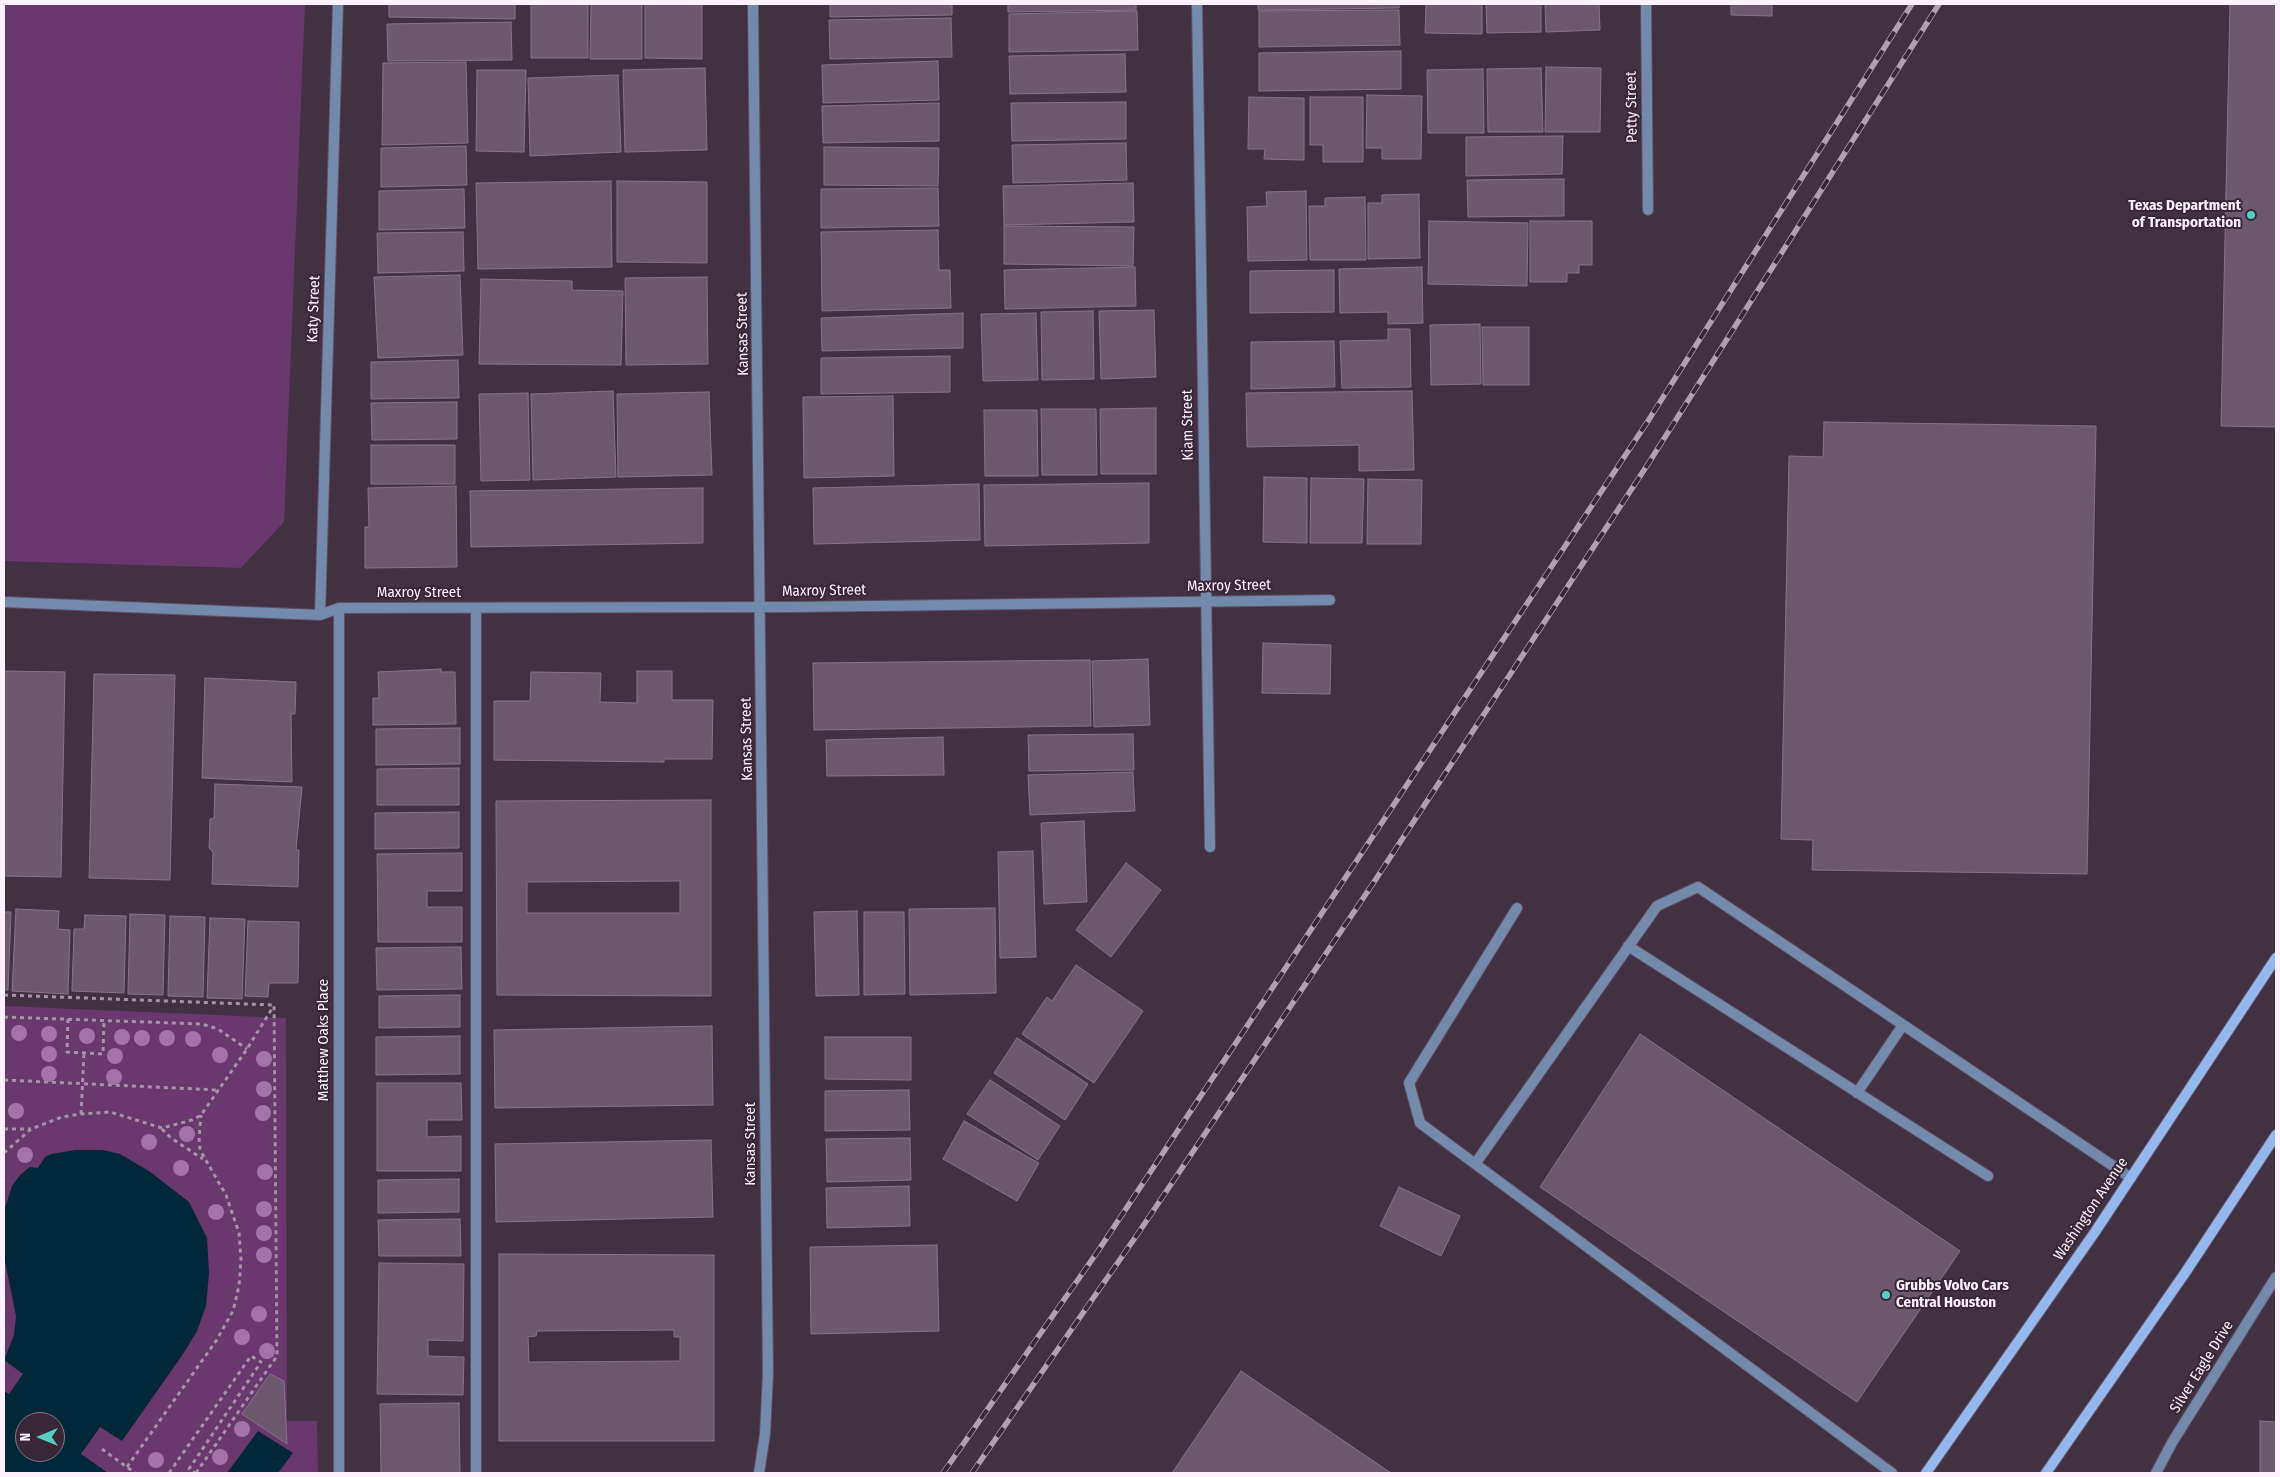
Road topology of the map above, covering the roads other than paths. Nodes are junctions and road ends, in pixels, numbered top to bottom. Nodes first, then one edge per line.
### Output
1 (338, 4) edge
2 (753, 4) edge
3 (1197, 4) edge
4 (1646, 4) edge
5 (1648, 210) dead end
6 (1330, 600) dead end
7 (4, 602) edge
8 (1206, 602) junction
9 (759, 606) junction
10 (339, 608) junction
11 (476, 608) junction
12 (320, 615) junction
13 (1210, 847) dead end
14 (1518, 908) dead end
15 (1628, 946) junction
16 (2276, 958) edge
17 (1903, 1025) junction
18 (1857, 1093) junction
19 (2276, 1135) edge
20 (1475, 1164) junction
21 (1988, 1176) dead end
22 (2131, 1178) junction
23 (2276, 1277) edge
24 (339, 1473) edge
25 (476, 1473) edge
26 (759, 1473) edge
27 (1892, 1473) edge
28 (1926, 1473) edge
29 (2046, 1473) edge
30 (2156, 1473) edge

1 - 12 street, Katy Street
2 - 9 street, Kansas Street
3 - 8 street, Kiam Street
4 - 5 street, Petty Street
6 - 8 street, Maxroy Street
7 - 12 street
8 - 9 street, Maxroy Street
8 - 13 street, Kiam Street
9 - 11 street, Maxroy Street
9 - 26 street, Kansas Street
10 - 11 street, Maxroy Street
10 - 12 street, Maxroy Street
10 - 24 street, Matthew Oaks Place
11 - 25 street
14 - 20 street
15 - 17 street
15 - 18 street
15 - 20 street
16 - 22 main road, Washington Avenue
17 - 18 street
17 - 22 street
18 - 21 street
19 - 29 main road
20 - 27 street
22 - 28 main road, Washington Avenue
23 - 30 street, Silver Eagle Drive

